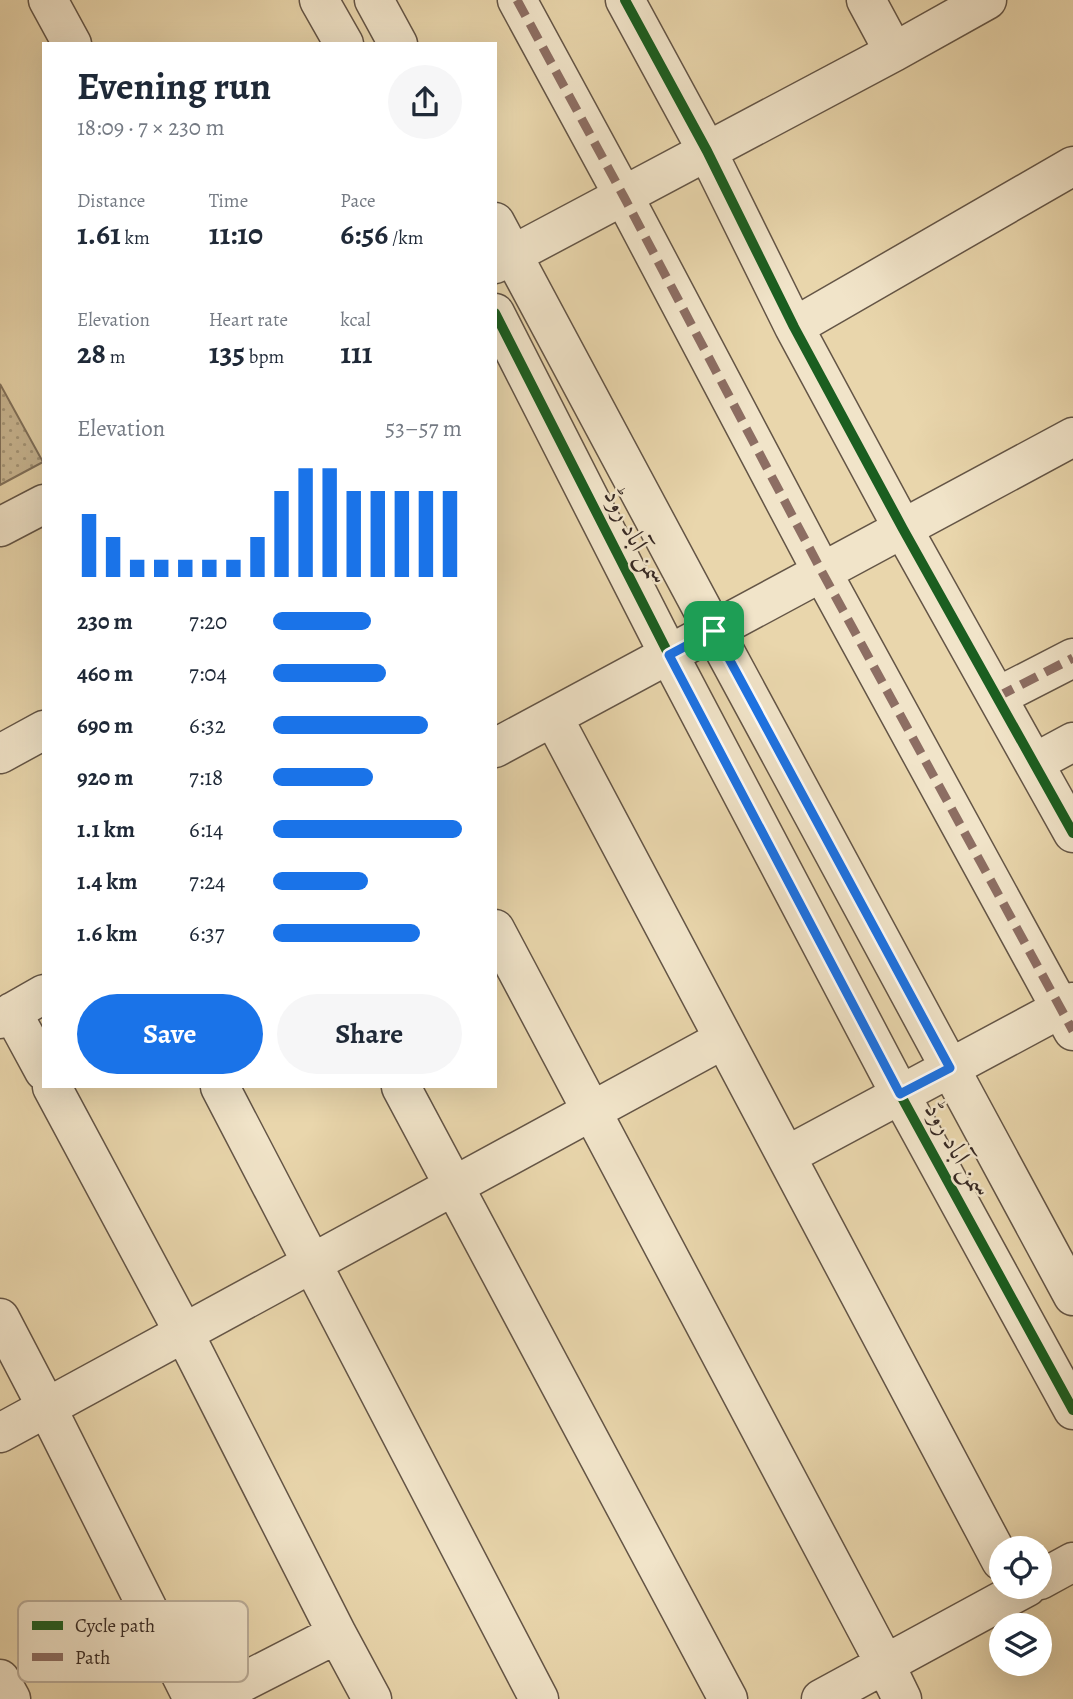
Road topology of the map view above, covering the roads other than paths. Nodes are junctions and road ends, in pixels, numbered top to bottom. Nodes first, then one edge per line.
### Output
1 (48, 0) edge
2 (319, 0) edge
3 (374, 0) edge
4 (517, 0) edge
5 (625, 0) edge
6 (866, 0) edge
7 (987, 0) edge
8 (71, 42) edge
9 (343, 42) edge
10 (397, 42) edge
11 (894, 52) junction
12 (707, 151) junction
13 (1073, 166) edge
14 (624, 197) junction
15 (497, 230) edge
16 (504, 259) edge
17 (497, 317) edge
18 (794, 327) junction
19 (1073, 437) edge
20 (42, 505) edge
21 (0, 527) edge
22 (904, 529) junction
23 (822, 572) junction
24 (714, 631) junction
25 (669, 655) junction
26 (1073, 658) edge
27 (997, 697) junction
28 (553, 718) junction
29 (42, 731) edge
30 (1073, 742) edge
31 (497, 747) edge
32 (0, 754) edge
33 (1034, 763) junction
34 (1073, 833) edge
35 (497, 933) edge
36 (19, 1008) edge
37 (1069, 1014) edge
38 (724, 1039) junction
39 (42, 1066) edge
40 (950, 1068) junction
41 (53, 1088) edge
42 (221, 1088) edge
43 (402, 1088) edge
44 (900, 1094) junction
45 (592, 1111) junction
46 (786, 1156) junction
47 (454, 1186) junction
48 (312, 1263) junction
49 (1073, 1296) edge
50 (0, 1318) edge
51 (184, 1333) junction
52 (47, 1408) junction
53 (1073, 1410) edge
54 (0, 1433) edge
55 (995, 1536) edge
56 (1073, 1562) edge
57 (1052, 1570) edge
58 (992, 1599) edge
59 (144, 1601) edge
60 (337, 1633) junction
61 (885, 1664) junction
62 (0, 1679) edge
63 (248, 1679) edge
64 (184, 1682) edge
65 (243, 1682) edge
66 (11, 1699) edge
67 (193, 1699) edge
68 (210, 1699) edge
69 (372, 1699) edge
70 (539, 1699) edge
71 (728, 1699) edge
72 (821, 1699) edge
73 (902, 1699) edge

1 - 8 street
2 - 9 street
3 - 10 street
4 - 14 street
5 - 12 street
6 - 11 street
7 - 11 street
11 - 12 street
12 - 14 street
12 - 18 street
13 - 18 street
14 - 16 street
14 - 23 street
15 - 16 street, سمن آباد روڈ
16 - 24 street, سمن آباد روڈ
17 - 25 street, سمن آباد روڈ
18 - 22 street
19 - 22 street
20 - 21 street
22 - 23 street
22 - 27 street
23 - 24 street
23 - 37 street
24 - 25 street
24 - 40 street, سمن آباد روڈ
25 - 28 street
25 - 44 street, سمن آباد روڈ
26 - 27 street
27 - 33 street
28 - 31 street
28 - 38 street
29 - 32 street
30 - 33 street
33 - 34 street
35 - 45 street
36 - 39 street
37 - 40 street
38 - 45 street
38 - 46 street
40 - 44 street
40 - 49 street, سمن آباد روڈ
41 - 51 street
42 - 48 street
43 - 47 street
44 - 46 street
44 - 53 street, سمن آباد روڈ
45 - 47 street
45 - 61 street
46 - 55 street
47 - 48 street
47 - 71 street
48 - 51 street
48 - 70 street
50 - 52 street
51 - 52 street
51 - 60 street
52 - 54 street
52 - 59 street
56 - 57 street
58 - 61 street
60 - 63 street
60 - 69 street
61 - 72 street
61 - 73 street
62 - 66 street
64 - 67 street
65 - 68 street

